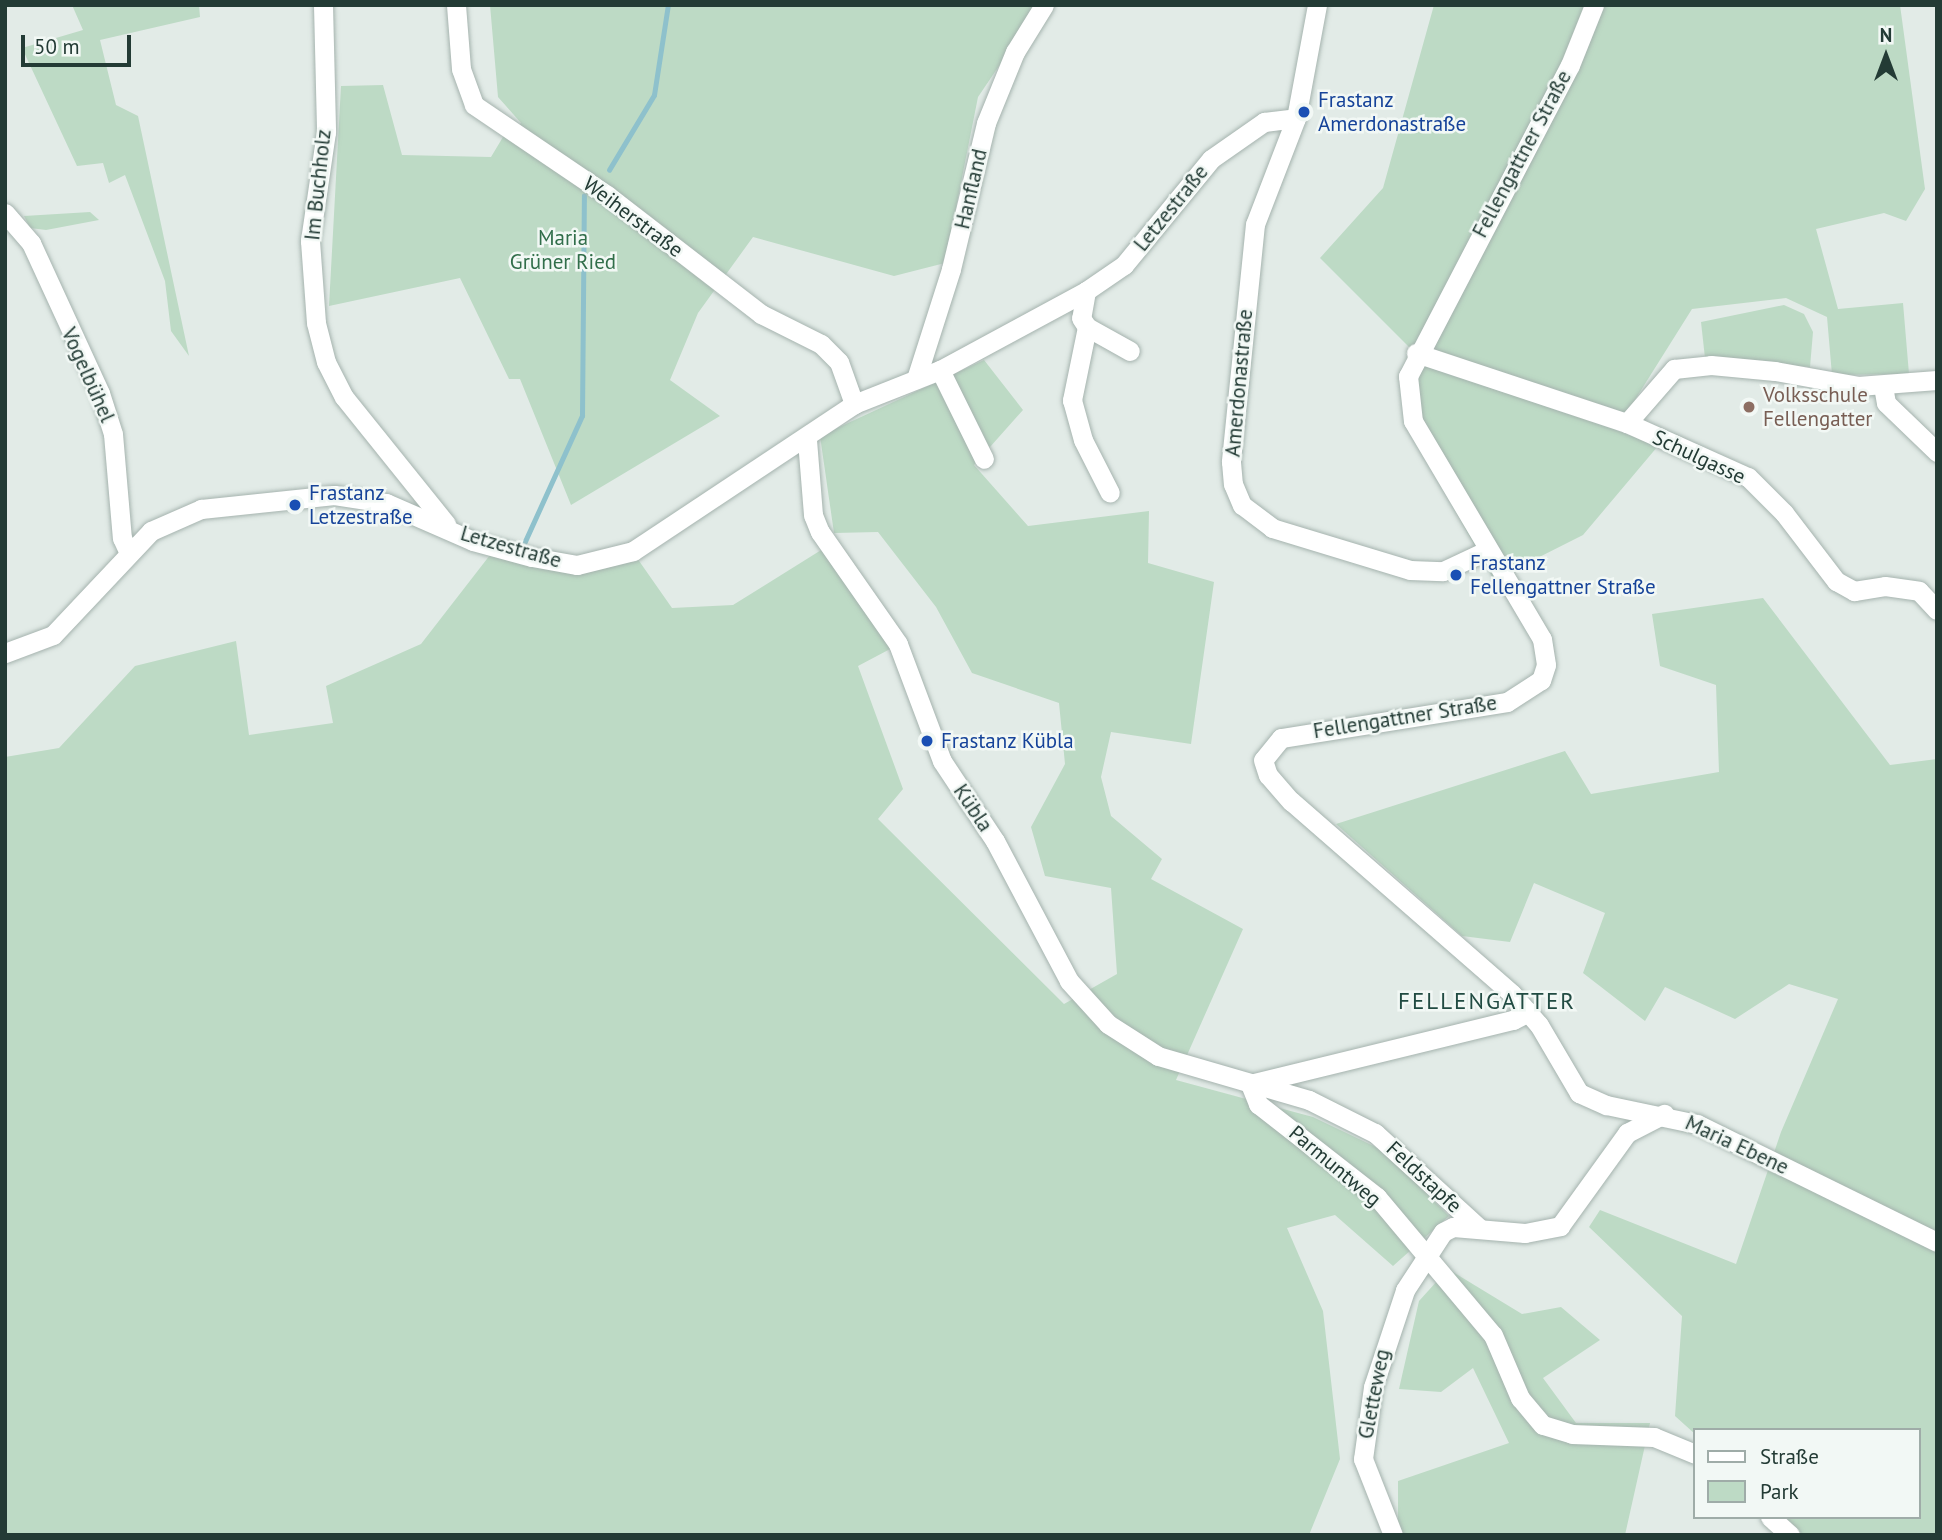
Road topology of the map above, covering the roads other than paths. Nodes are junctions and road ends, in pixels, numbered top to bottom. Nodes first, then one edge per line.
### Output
1 (323, 5) edge
2 (456, 5) edge
3 (1044, 5) edge
4 (1317, 5) edge
5 (1594, 5) edge
6 (1296, 118) junction
7 (5, 213) edge
8 (1086, 291) junction
9 (1087, 327) junction
10 (1130, 351) dead end
11 (1416, 353) junction
12 (940, 370) junction
13 (916, 379) junction
14 (1937, 380) edge
15 (1883, 386) junction
16 (854, 404) junction
17 (1627, 424) junction
18 (807, 440) junction
19 (1937, 452) edge
20 (984, 459) dead end
21 (1110, 493) dead end
22 (452, 531) junction
23 (1488, 550) junction
24 (128, 551) junction
25 (1937, 610) edge
26 (5, 653) edge
27 (1529, 1012) junction
28 (1250, 1084) junction
29 (1665, 1113) junction
30 (1479, 1228) junction
31 (1937, 1242) edge
32 (1427, 1258) junction
33 (1694, 1454) edge
34 (1772, 1519) edge
35 (1393, 1535) edge
36 (1790, 1535) edge

1 - 22 street, Im Buchholz
2 - 16 street, Weiherstraße
3 - 13 street, Hanfland
4 - 6 street, Amerdonastraße
5 - 11 street, Fellengattner Straße
6 - 8 street, Letzestraße
6 - 23 street, Amerdonastraße
7 - 24 street, Vogelbühel
8 - 9 street
8 - 12 street, Letzestraße
9 - 10 street
9 - 21 street
11 - 17 street, Schulgasse
11 - 23 street, Fellengattner Straße
12 - 13 street, Letzestraße
12 - 20 street
13 - 16 street, Letzestraße
14 - 15 street
15 - 17 street
15 - 19 street
16 - 18 street, Letzestraße
17 - 25 street, Schulgasse
18 - 22 street, Letzestraße
18 - 28 street, Kübla
22 - 24 street, Letzestraße
23 - 27 street, Fellengattner Straße
24 - 26 street, Letzestraße
27 - 28 street
27 - 29 street, Maria Ebene
28 - 30 street, Feldstapfe
28 - 32 street, Parmuntweg
29 - 30 street, Feldstapfe
29 - 31 street, Maria Ebene
30 - 32 street, Feldstapfe
32 - 33 street, Parmuntweg
32 - 35 street, Gletteweg
34 - 36 street

